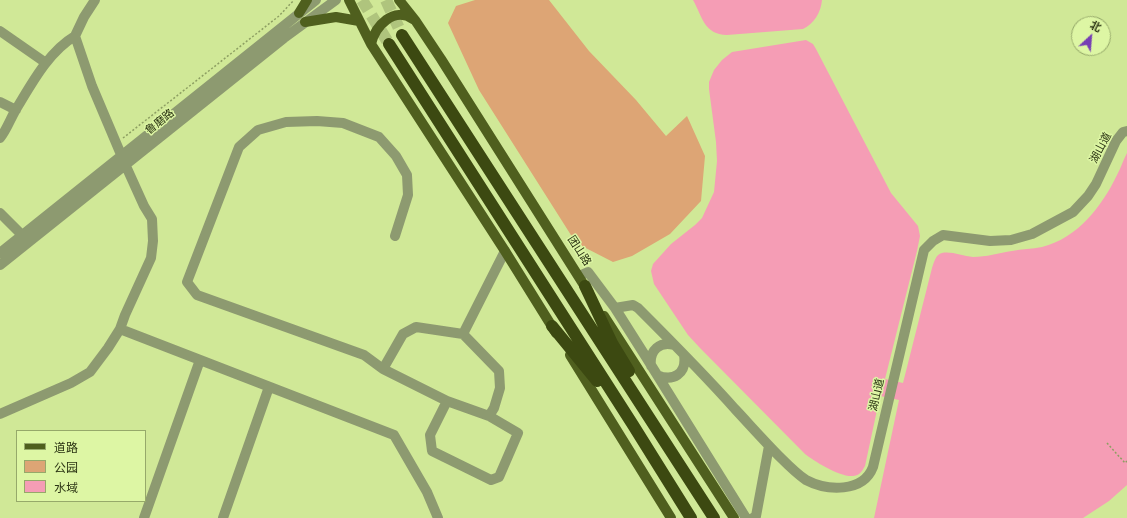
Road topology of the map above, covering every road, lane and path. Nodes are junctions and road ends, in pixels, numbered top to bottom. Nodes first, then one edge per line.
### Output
1 (95, 0) edge
2 (294, 0) edge
3 (306, 0) edge
4 (316, 0) edge
5 (336, 0) edge
6 (349, 0) edge
7 (399, 0) edge
8 (302, 17) junction
9 (415, 20) junction
10 (359, 21) junction
11 (0, 31) edge
12 (402, 35) tunnel mouth
13 (75, 36) junction
14 (371, 44) junction
15 (389, 44) tunnel mouth
16 (46, 63) junction
17 (0, 102) edge
18 (16, 110) junction
19 (1127, 131) edge
20 (0, 138) edge
21 (117, 143) junction
22 (123, 160) junction
23 (0, 213) edge
24 (395, 236) dead end
25 (26, 239) junction
26 (505, 251) junction
27 (0, 253) edge
28 (0, 265) edge
29 (582, 281) junction
30 (615, 308) junction
31 (552, 326) junction
32 (120, 329) junction
33 (463, 334) junction
34 (674, 345) junction
35 (684, 355) junction
36 (200, 360) junction
37 (651, 366) junction
38 (383, 369) junction
39 (657, 375) junction
40 (269, 387) junction
41 (447, 401) junction
42 (0, 414) edge
43 (489, 416) junction
44 (651, 419) junction
45 (633, 425) junction
46 (1107, 444) dead end
47 (769, 446) junction
48 (1127, 461) edge
49 (144, 518) edge
50 (223, 518) edge
51 (438, 518) edge
52 (671, 518) edge
53 (691, 518) edge
54 (714, 518) edge
55 (734, 518) edge
56 (746, 518) edge
57 (753, 518) edge

1 - 13 street
2 - 21 path
3 - 8 main road
4 - 8 street, 鲁磨路
5 - 8 street, 鲁磨路
6 - 10 main road
7 - 9 main road, 团山路
8 - 10 main road
8 - 22 street, 鲁磨路
9 - 14 main road
9 - 29 main road, 团山路
10 - 14 main road
11 - 16 street
12 - 44 highway
13 - 16 street
13 - 21 street
14 - 26 main road
15 - 45 highway
16 - 18 street
17 - 18 street
18 - 20 street
19 - 47 street, 湖山道
21 - 22 street
22 - 25 street, 鲁磨路
22 - 32 street
23 - 25 street
24 - 38 street
25 - 27 street, 鲁磨路
25 - 28 street, 鲁磨路
26 - 31 main road
26 - 33 street
29 - 30 street
29 - 44 highway
29 - 55 main road, 团山路
30 - 34 street, 湖山道
30 - 37 street
31 - 45 highway
31 - 52 main road
32 - 36 street
32 - 42 street
33 - 38 street
33 - 43 street
34 - 35 street, 湖山道
34 - 37 street
35 - 39 street
35 - 47 street, 湖山道
36 - 40 street
36 - 49 street
37 - 39 street
38 - 41 street
39 - 56 street
40 - 50 street
40 - 51 street
41 - 43 street
41 - 43 street
44 - 54 highway
45 - 53 highway
46 - 48 path
47 - 57 street

